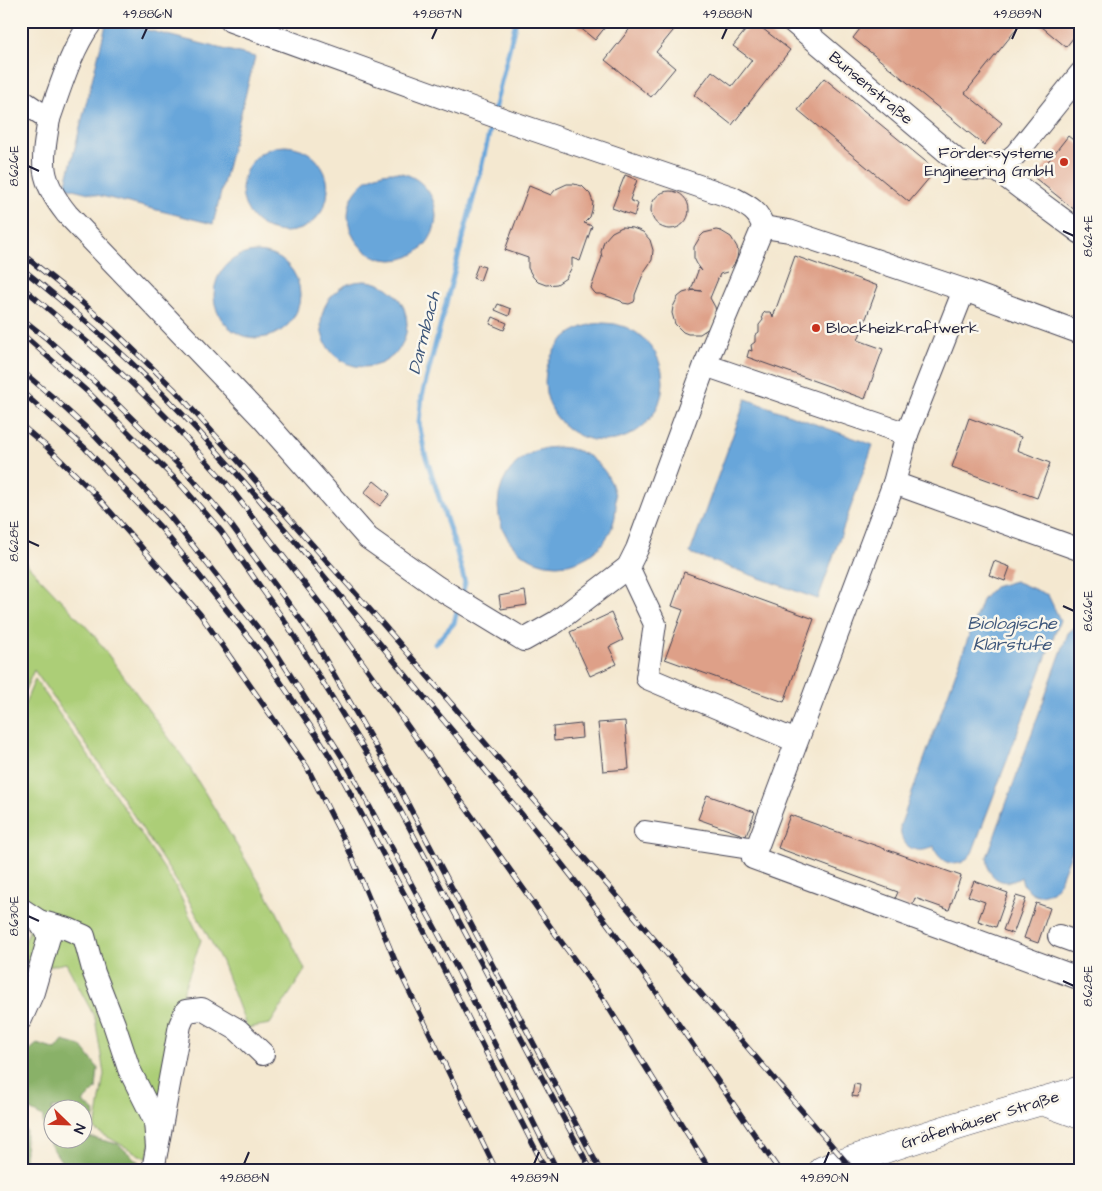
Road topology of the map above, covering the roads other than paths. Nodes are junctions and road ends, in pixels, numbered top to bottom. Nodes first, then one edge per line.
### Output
1 (92, 21) edge
2 (231, 21) edge
3 (792, 21) edge
4 (1078, 83) edge
5 (21, 100) edge
6 (49, 119) junction
7 (998, 170) junction
8 (763, 228) junction
9 (1081, 233) edge
10 (964, 290) junction
11 (1081, 333) edge
12 (705, 365) junction
13 (907, 434) junction
14 (894, 483) junction
15 (1081, 550) edge
16 (628, 567) junction
17 (796, 741) junction
18 (645, 832) dead end
19 (756, 850) junction
20 (30, 915) edge
21 (1059, 936) dead end
22 (1081, 944) edge
23 (1081, 979) edge
24 (21, 1019) edge
25 (264, 1054) dead end
26 (1081, 1090) edge
27 (1042, 1101) junction
28 (1081, 1115) edge
29 (155, 1159) edge
30 (823, 1170) edge

1 - 6 street
2 - 8 street
3 - 7 street, Bunsenstraße
4 - 7 street
5 - 6 street
6 - 16 street
7 - 9 street
8 - 10 street
8 - 12 street
10 - 11 street
10 - 13 street
12 - 13 street
12 - 16 street
13 - 14 street
14 - 15 street
14 - 17 street
16 - 17 street
17 - 19 street
18 - 19 street
19 - 23 street
20 - 24 street
20 - 29 street
21 - 22 street
25 - 29 street
26 - 27 main road, Gräfenhäuser Straße
27 - 28 main road
27 - 30 main road, Gräfenhäuser Straße

